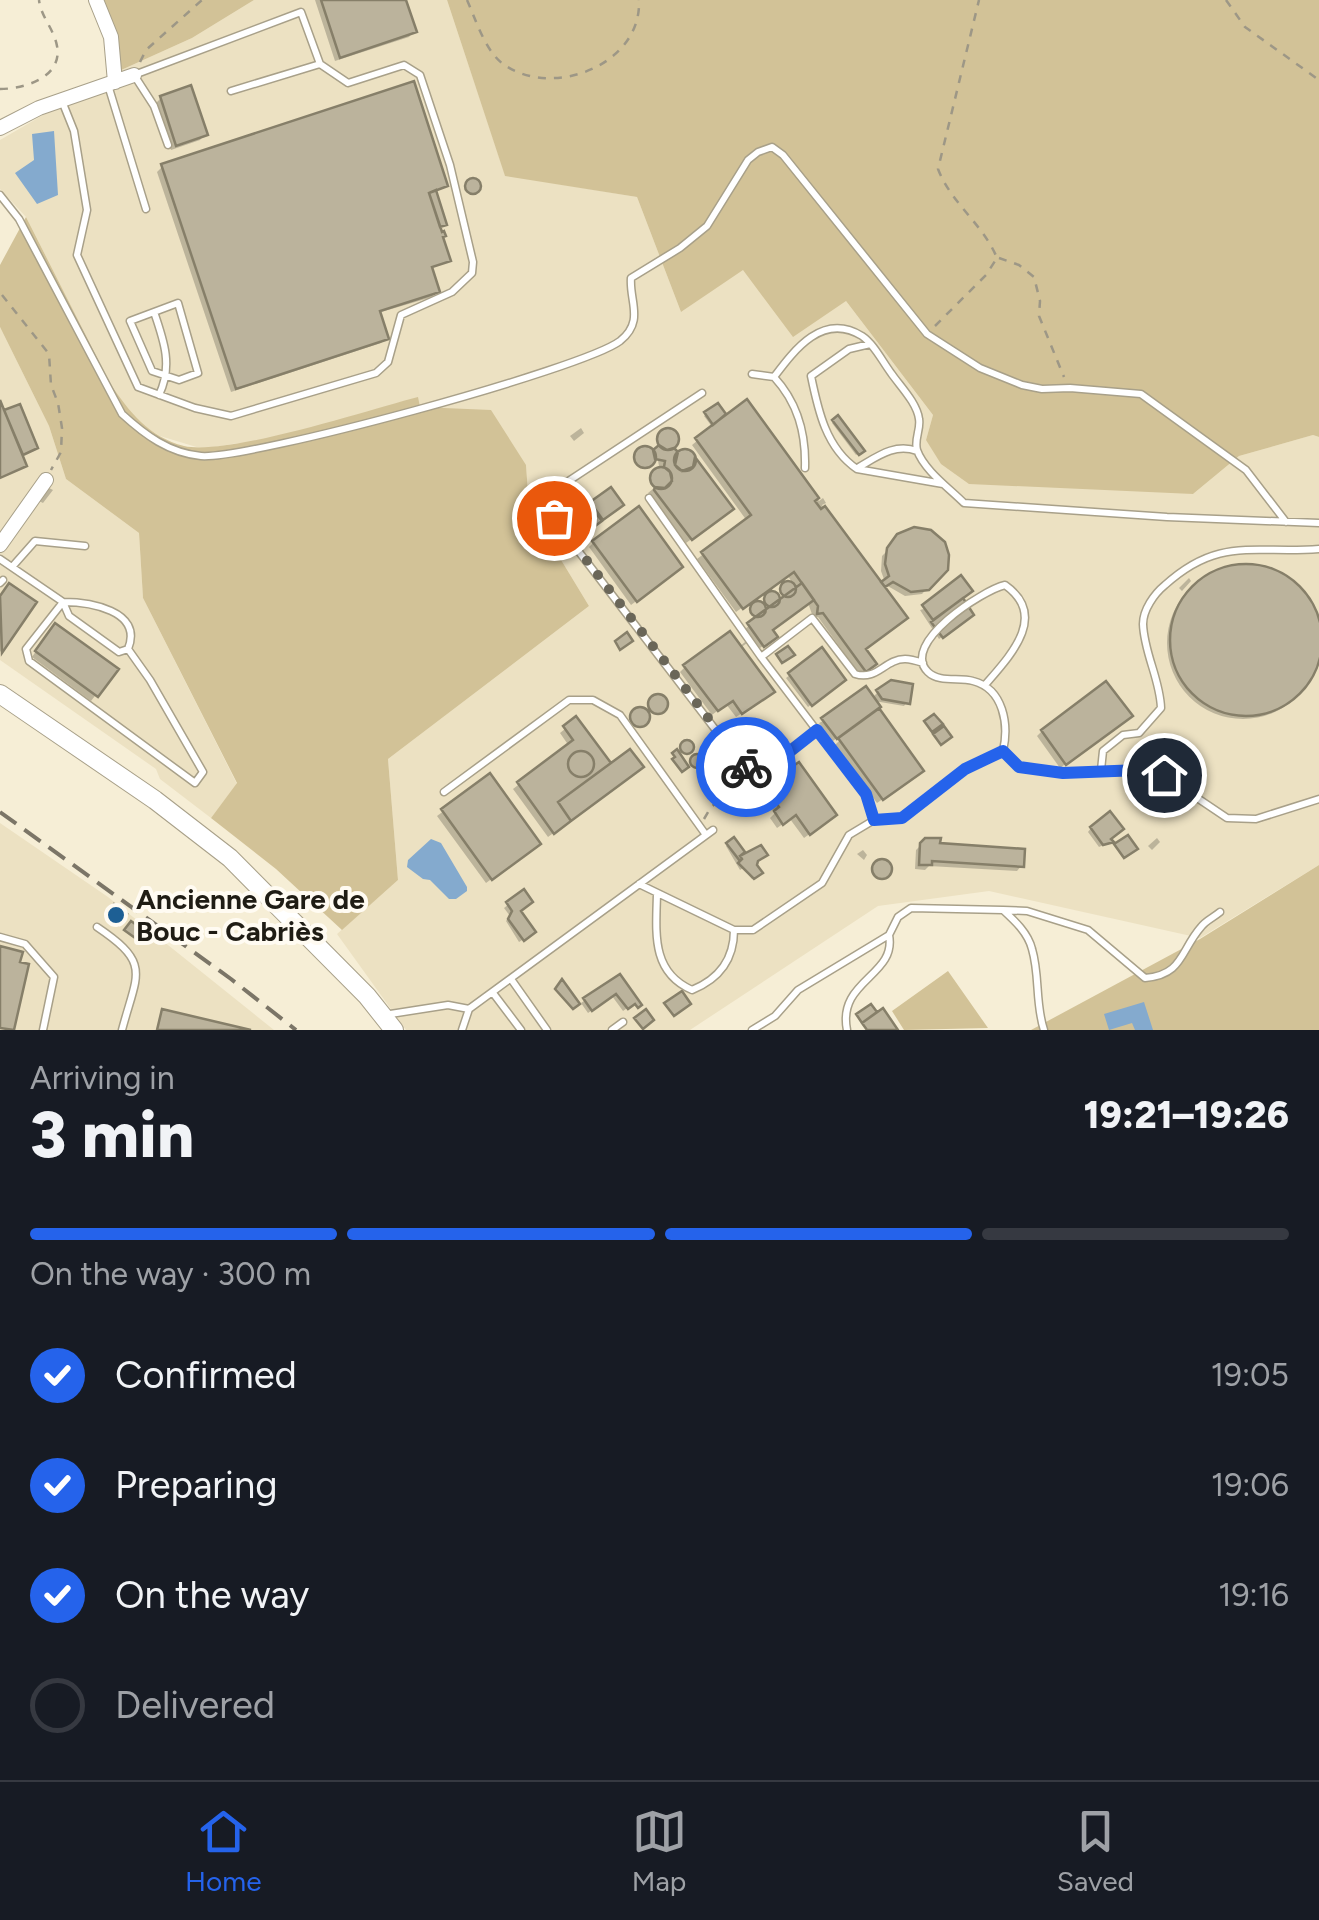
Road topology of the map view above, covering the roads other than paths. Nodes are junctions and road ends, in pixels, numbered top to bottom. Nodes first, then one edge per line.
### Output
1 (96, 0) edge
2 (320, 64) junction
3 (134, 75) junction
4 (111, 83) junction
5 (231, 91) dead end
6 (61, 100) junction
7 (0, 128) edge
8 (168, 145) dead end
9 (0, 195) edge
10 (146, 209) dead end
11 (154, 312) junction
12 (870, 344) junction
13 (752, 374) dead end
14 (774, 377) junction
15 (167, 378) junction
16 (702, 392) dead end
17 (158, 395) junction
18 (917, 450) junction
19 (805, 468) dead end
20 (857, 468) junction
21 (46, 480) road end
22 (944, 484) junction
23 (649, 498) dead end
24 (1286, 522) junction
25 (1319, 523) edge
26 (0, 545) edge
27 (85, 546) dead end
28 (1319, 550) edge
29 (0, 559) edge
30 (12, 567) junction
31 (63, 602) junction
32 (128, 648) junction
33 (761, 657) junction
34 (923, 663) junction
35 (985, 686) junction
36 (0, 694) edge
37 (817, 730) junction
38 (1003, 751) junction
39 (1102, 770) junction
40 (444, 792) dead end
41 (1319, 799) edge
42 (874, 820) junction
43 (714, 830) dead end
44 (706, 836) junction
45 (640, 884) junction
46 (657, 894) junction
47 (1003, 910) junction
48 (1220, 912) dead end
49 (98, 928) dead end
50 (734, 930) junction
51 (889, 935) junction
52 (0, 937) edge
53 (511, 979) junction
54 (493, 993) junction
55 (469, 1009) junction
56 (623, 1022) dead end
57 (388, 1023) edge
58 (43, 1030) edge
59 (122, 1030) edge
60 (462, 1030) edge
61 (522, 1030) edge
62 (546, 1030) edge
63 (612, 1030) edge
64 (752, 1030) edge
65 (847, 1030) edge
66 (1044, 1030) edge

1 - 4 street
2 - 3 lane
2 - 5 lane
2 - 17 lane
3 - 4 street
3 - 8 lane
4 - 6 street
4 - 10 lane
6 - 7 street
6 - 17 lane
9 - 24 lane
11 - 15 lane
11 - 15 lane
11 - 15 lane
12 - 14 lane
12 - 18 lane
12 - 20 lane
13 - 14 lane
14 - 19 lane
15 - 17 lane
16 - 37 lane
18 - 20 lane
18 - 22 lane
20 - 22 lane
21 - 26 street
22 - 24 lane
23 - 33 lane
24 - 25 lane
27 - 30 lane
28 - 39 lane
29 - 30 lane
30 - 31 lane
31 - 32 lane
31 - 32 lane
31 - 32 lane
33 - 34 lane
33 - 37 lane
34 - 35 lane
34 - 35 lane
35 - 38 lane
36 - 57 street
37 - 42 lane
38 - 39 lane
38 - 42 lane
39 - 41 lane
40 - 44 lane
42 - 50 lane
43 - 44 lane
44 - 45 lane
45 - 46 lane
45 - 53 lane
46 - 50 lane
46 - 50 lane
47 - 48 lane
47 - 51 lane
47 - 66 lane
49 - 59 lane
51 - 64 lane
51 - 65 lane
52 - 58 lane
53 - 54 lane
53 - 62 lane
54 - 55 lane
54 - 61 lane
55 - 57 lane
55 - 60 lane
56 - 63 lane

